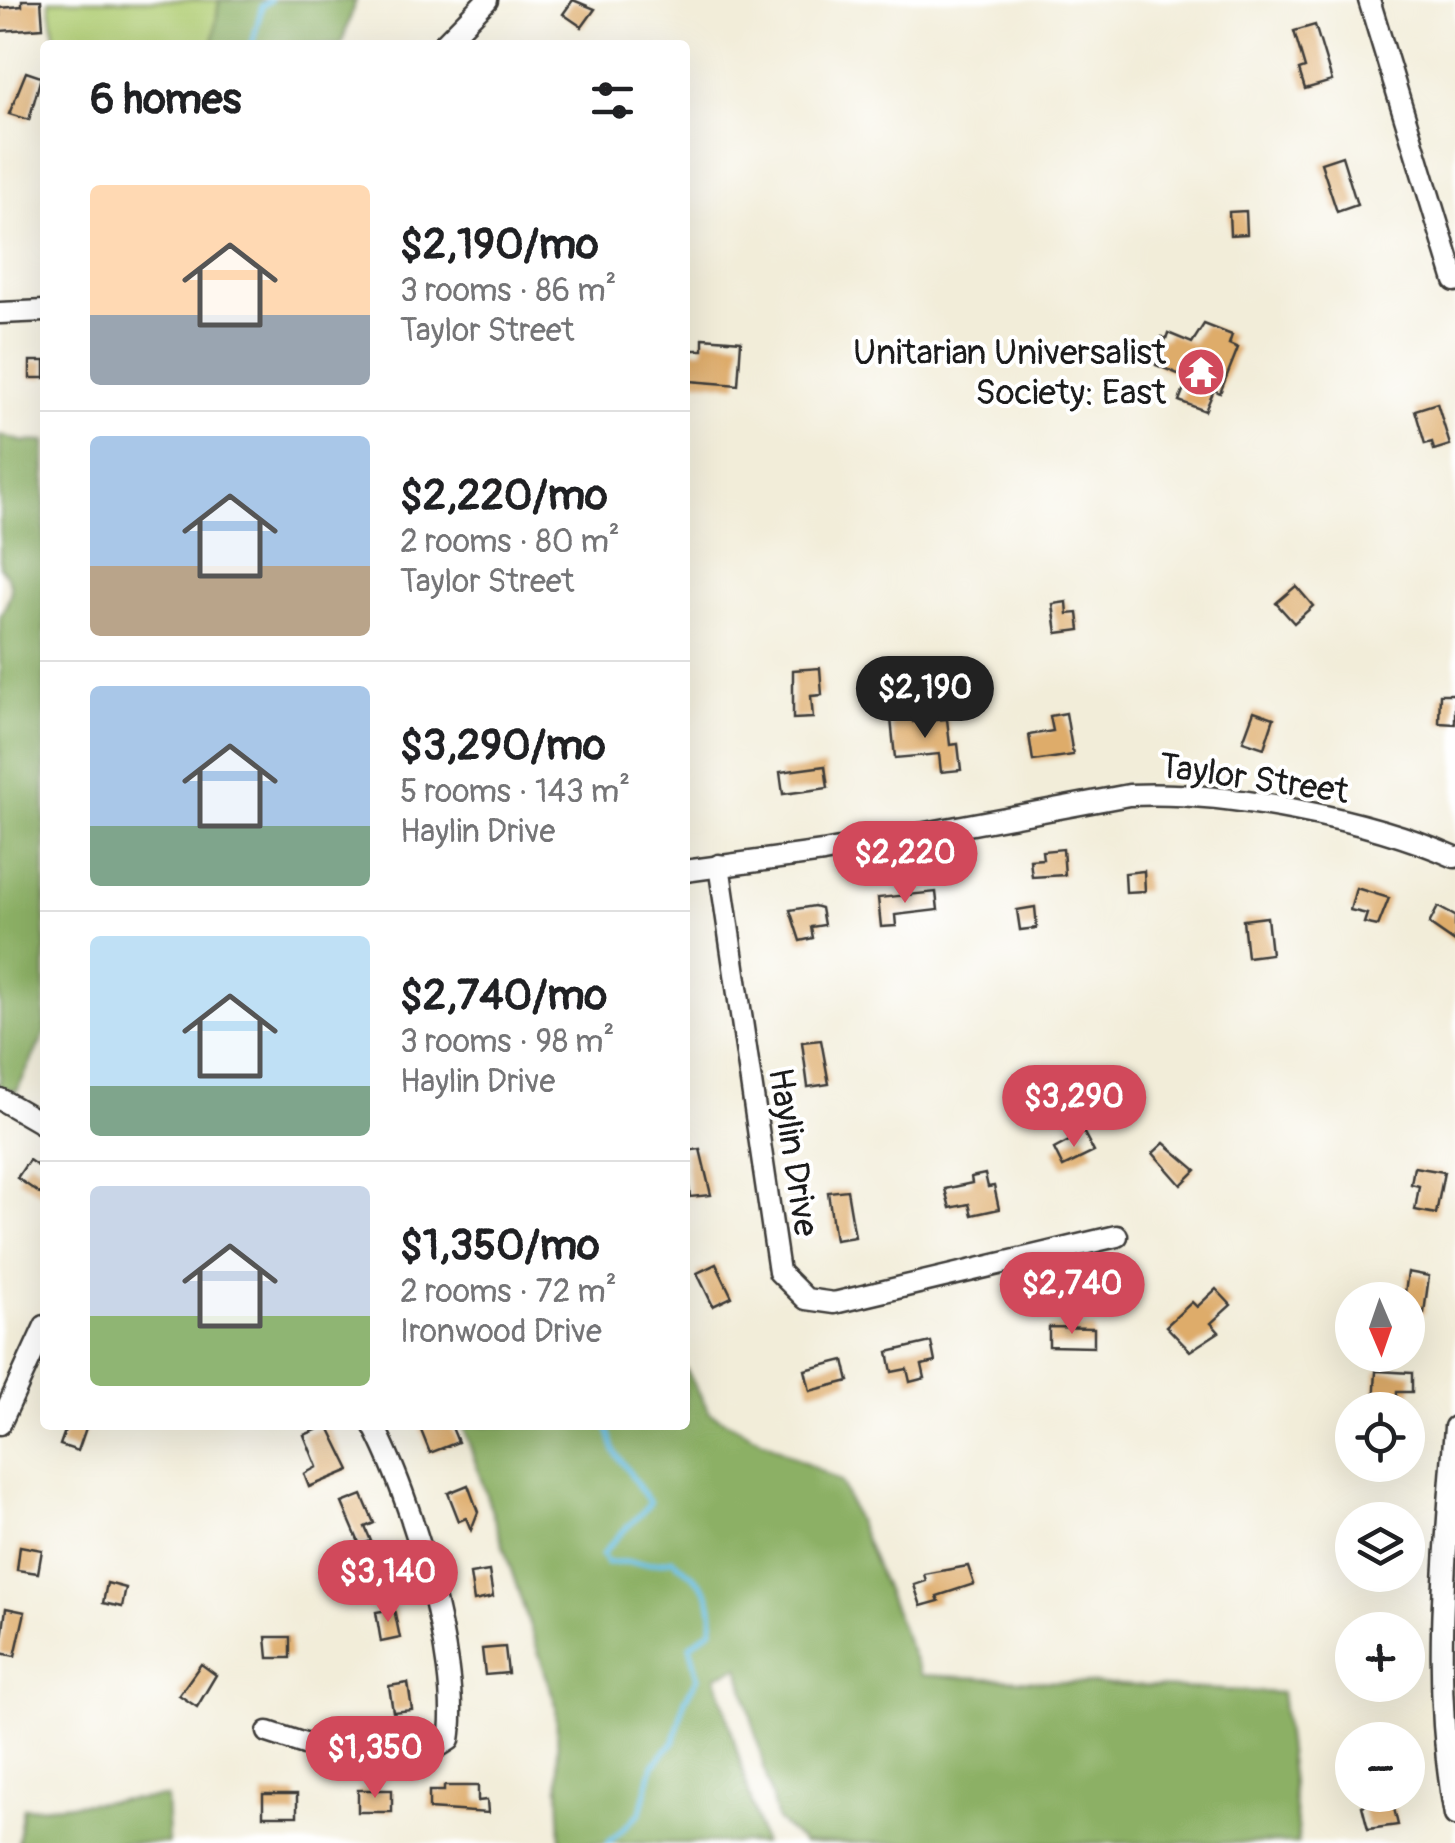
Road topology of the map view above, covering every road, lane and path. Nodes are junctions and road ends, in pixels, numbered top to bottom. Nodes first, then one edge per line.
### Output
1 (486, 0) edge
2 (1369, 0) edge
3 (449, 40) edge
4 (1455, 281) edge
5 (40, 312) edge
6 (0, 314) edge
7 (1455, 857) edge
8 (718, 865) junction
9 (690, 870) edge
10 (0, 1099) edge
11 (40, 1122) edge
12 (1118, 1236) dead end
13 (40, 1337) edge
14 (0, 1424) edge
15 (1455, 1427) edge
16 (377, 1430) edge
17 (268, 1732) dead end
18 (1455, 1815) edge

1 - 3 street
2 - 4 street
5 - 6 street
7 - 8 street, Taylor Street
8 - 9 street, Taylor Street
8 - 12 street, Haylin Drive
10 - 11 street
13 - 14 street
15 - 18 street
16 - 17 street

